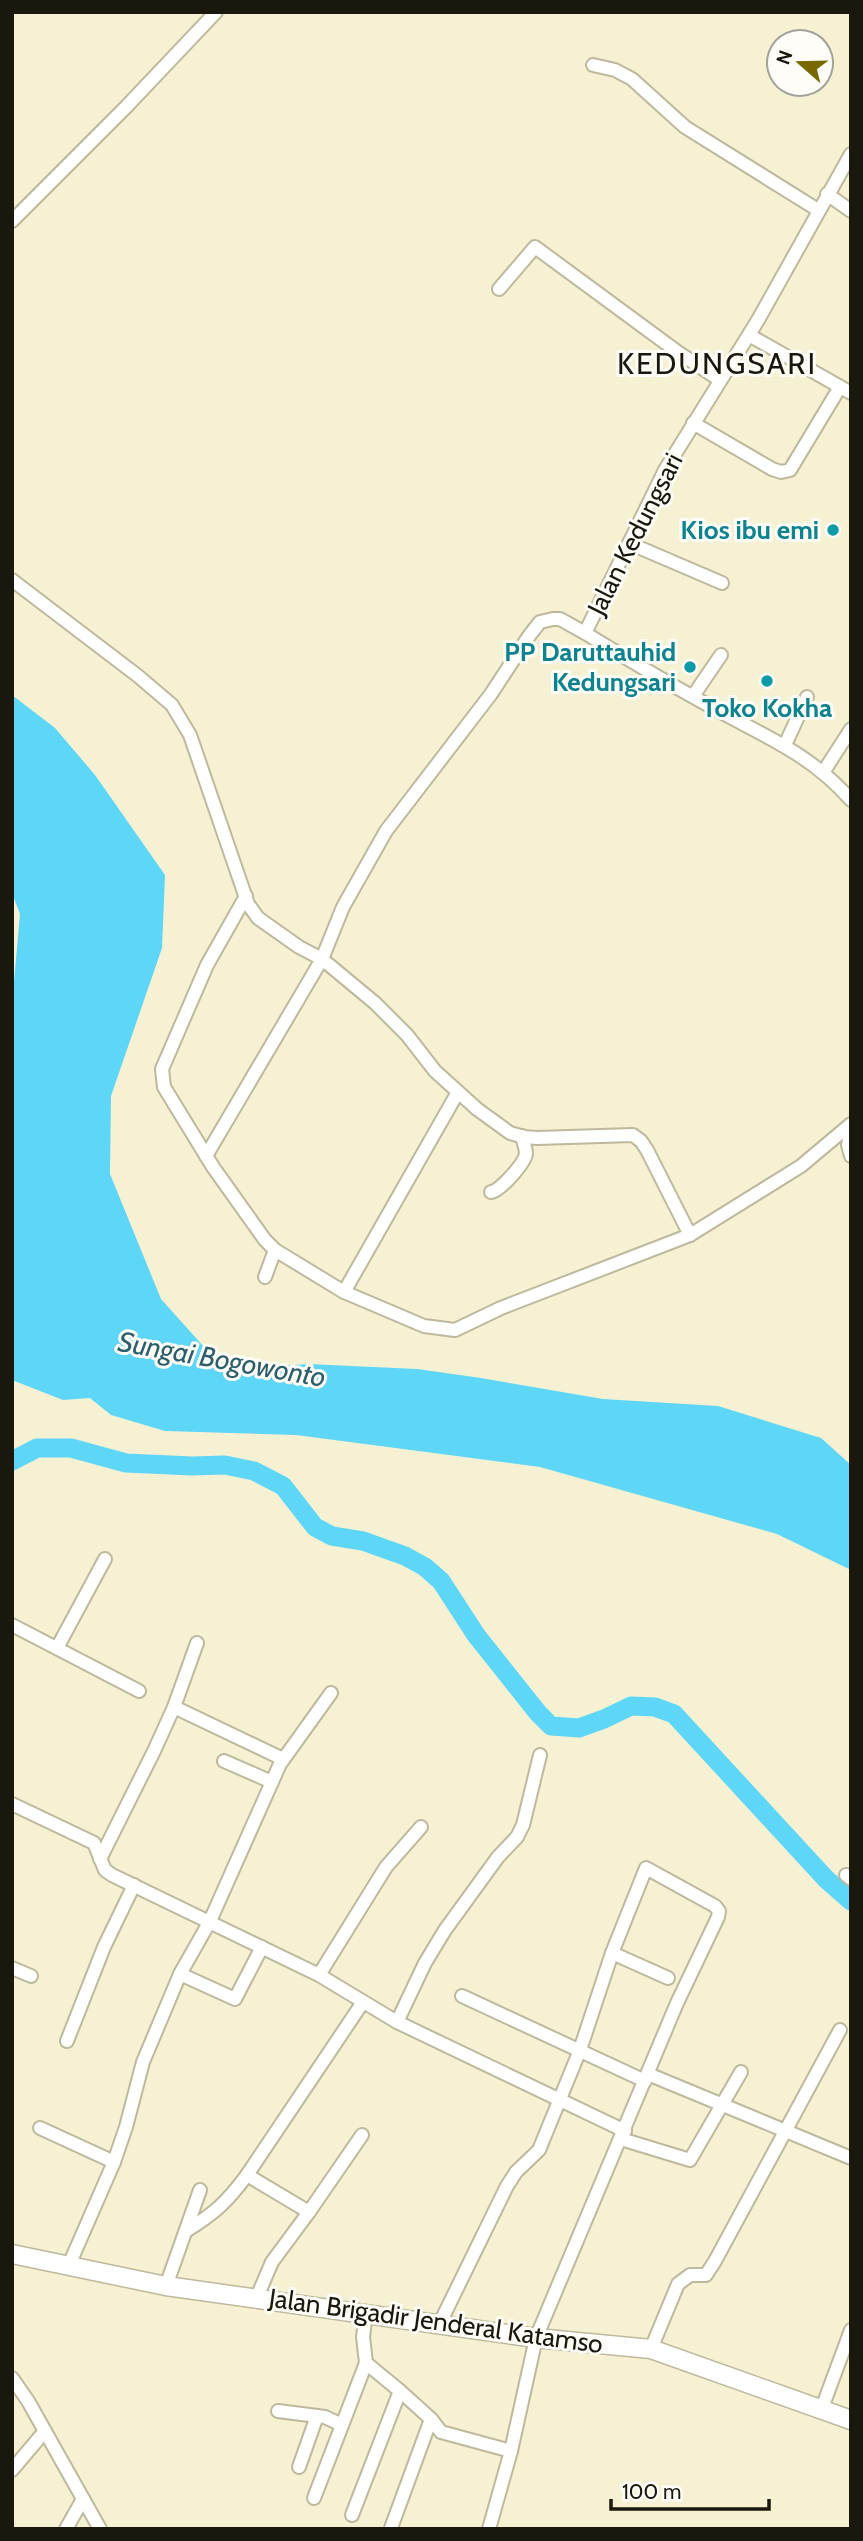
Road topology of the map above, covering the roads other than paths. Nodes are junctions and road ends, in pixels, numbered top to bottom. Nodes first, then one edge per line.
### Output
1 (216, 12) edge
2 (593, 65) dead end
3 (851, 154) edge
4 (827, 194) junction
5 (818, 210) junction
6 (851, 211) edge
7 (12, 220) edge
8 (499, 289) dead end
9 (749, 335) junction
10 (720, 380) junction
11 (845, 390) edge
12 (693, 423) junction
13 (631, 544) junction
14 (12, 580) edge
15 (722, 583) dead end
16 (585, 634) junction
17 (721, 655) dead end
18 (693, 696) junction
19 (807, 697) dead end
20 (851, 729) edge
21 (785, 745) junction
22 (824, 771) junction
23 (851, 800) edge
24 (246, 896) junction
25 (322, 960) junction
26 (458, 1092) junction
27 (851, 1124) edge
28 (851, 1130) edge
29 (522, 1136) junction
30 (206, 1156) junction
31 (851, 1156) edge
32 (491, 1192) dead end
33 (690, 1235) junction
34 (275, 1250) junction
35 (265, 1277) dead end
36 (344, 1292) junction
37 (105, 1559) dead end
38 (12, 1625) edge
39 (197, 1643) dead end
40 (57, 1648) junction
41 (139, 1691) dead end
42 (331, 1693) dead end
43 (174, 1707) junction
44 (540, 1755) dead end
45 (283, 1759) junction
46 (224, 1761) dead end
47 (272, 1782) junction
48 (13, 1805) edge
49 (421, 1827) dead end
50 (100, 1860) junction
51 (134, 1885) junction
52 (210, 1922) junction
53 (262, 1947) junction
54 (612, 1954) junction
55 (12, 1968) edge
56 (180, 1974) junction
57 (319, 1975) junction
58 (31, 1976) dead end
59 (668, 1978) dead end
60 (462, 1996) dead end
61 (363, 2002) junction
62 (397, 2022) junction
63 (841, 2030) dead end
64 (67, 2041) dead end
65 (580, 2050) junction
66 (741, 2072) dead end
67 (646, 2077) junction
68 (559, 2100) junction
69 (722, 2105) junction
70 (40, 2128) dead end
71 (784, 2131) junction
72 (362, 2135) dead end
73 (623, 2135) junction
74 (851, 2158) edge
75 (114, 2162) junction
76 (247, 2175) junction
77 (200, 2190) dead end
78 (310, 2213) junction
79 (186, 2231) junction
80 (12, 2254) edge
81 (69, 2265) junction
82 (166, 2286) junction
83 (257, 2297) junction
84 (366, 2313) junction
85 (440, 2323) junction
86 (851, 2330) edge
87 (537, 2338) junction
88 (652, 2350) junction
89 (366, 2363) junction
90 (12, 2378) edge
91 (400, 2391) junction
92 (822, 2408) junction
93 (278, 2411) dead end
94 (317, 2416) junction
95 (431, 2419) junction
96 (851, 2420) edge
97 (342, 2425) junction
98 (45, 2431) junction
99 (511, 2451) junction
100 (299, 2467) dead end
101 (12, 2470) edge
102 (314, 2498) dead end
103 (83, 2499) junction
104 (352, 2515) dead end
105 (391, 2528) edge
106 (65, 2529) edge
107 (100, 2529) edge
108 (489, 2529) edge

1 - 7 street
2 - 5 street
3 - 4 street, Jalan Kedungsari
4 - 5 street, Jalan Kedungsari
4 - 6 street
5 - 9 street, Jalan Kedungsari
8 - 10 street
9 - 10 street, Jalan Kedungsari
9 - 11 street
10 - 12 street, Jalan Kedungsari
11 - 12 street
12 - 13 street, Jalan Kedungsari
13 - 15 street
13 - 16 street, Jalan Kedungsari
14 - 24 street
16 - 18 street
16 - 25 street, Jalan Kedungsari
17 - 18 street
18 - 21 street
19 - 21 street
20 - 22 street
21 - 22 street
22 - 23 street
24 - 25 street
24 - 30 street
25 - 26 street
25 - 30 street
26 - 29 street
26 - 36 street
27 - 33 street
28 - 31 street
29 - 32 street
29 - 33 street
30 - 34 street
33 - 36 street
34 - 35 street
34 - 36 street
37 - 40 street
38 - 40 street
39 - 43 street
40 - 41 street
42 - 45 street
43 - 45 street
43 - 50 street
44 - 62 street
45 - 47 street
46 - 47 street
47 - 52 street
48 - 50 street
49 - 57 street
50 - 51 street
51 - 52 street
51 - 64 street
52 - 53 street
52 - 56 street
53 - 56 street
53 - 57 street
54 - 59 street
54 - 65 street
54 - 67 street
55 - 58 street
56 - 75 street
57 - 61 street
60 - 65 street
61 - 62 street
61 - 76 street
62 - 68 street
63 - 71 street
65 - 67 street
65 - 68 street
66 - 69 street
67 - 69 street
67 - 73 street
68 - 73 street
68 - 85 street
69 - 71 street
69 - 73 street
70 - 75 street
71 - 74 street
71 - 88 street
72 - 78 street
73 - 87 street
75 - 81 street
76 - 78 street
76 - 79 street
77 - 79 street
78 - 83 street
79 - 82 street
80 - 81 main road, Jalan Brigadir Jenderal Katamso
81 - 82 main road, Jalan Brigadir Jenderal Katamso
82 - 83 main road, Jalan Brigadir Jenderal Katamso
83 - 84 main road, Jalan Brigadir Jenderal Katamso
84 - 85 main road, Jalan Brigadir Jenderal Katamso
84 - 89 street
85 - 87 main road, Jalan Brigadir Jenderal Katamso
86 - 92 street
87 - 88 main road, Jalan Brigadir Jenderal Katamso
87 - 99 street
88 - 92 main road, Jalan Brigadir Jenderal Katamso
89 - 91 street
89 - 97 street
90 - 98 street
91 - 95 street
91 - 104 street
92 - 96 main road, Jalan Brigadir Jenderal Katamso
93 - 94 street
94 - 97 street
94 - 100 street
95 - 99 street
95 - 105 street
97 - 102 street
98 - 101 street
98 - 103 street
99 - 108 street
103 - 106 street
103 - 107 street

